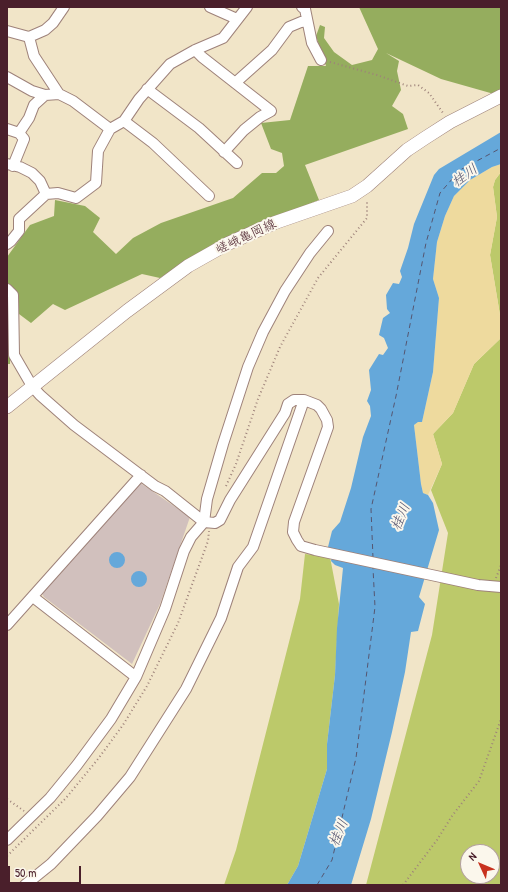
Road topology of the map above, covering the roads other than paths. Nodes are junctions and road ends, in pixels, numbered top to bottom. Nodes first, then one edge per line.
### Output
1 (64, 7) edge
2 (210, 7) edge
3 (247, 7) edge
4 (302, 7) edge
5 (237, 19) junction
6 (308, 21) junction
7 (7, 31) edge
8 (29, 37) junction
9 (195, 50) junction
10 (322, 60) road end
11 (7, 76) edge
12 (235, 83) junction
13 (147, 89) junction
14 (59, 94) junction
15 (45, 95) junction
16 (501, 96) edge
17 (124, 121) junction
18 (7, 129) edge
19 (110, 129) junction
20 (19, 133) junction
21 (224, 152) junction
22 (237, 163) dead end
23 (10, 165) edge
24 (46, 194) junction
25 (209, 196) dead end
26 (328, 231) dead end
27 (7, 244) edge
28 (7, 289) edge
29 (32, 386) junction
30 (304, 400) junction
31 (7, 407) edge
32 (141, 475) junction
33 (204, 522) junction
34 (501, 587) edge
35 (33, 597) junction
36 (7, 625) edge
37 (136, 676) junction
38 (7, 840) edge
39 (26, 885) edge

1 - 8 street
2 - 5 street
3 - 5 street
4 - 6 street
5 - 9 street
6 - 10 street
6 - 12 street
7 - 8 street
8 - 14 street
9 - 12 street
9 - 13 street
11 - 15 street
12 - 21 street
13 - 17 street
13 - 21 street
14 - 15 street
14 - 19 street
15 - 20 street
16 - 29 main road, 嵯峨亀岡線
17 - 19 street
17 - 25 street
18 - 20 street
19 - 24 street
20 - 23 street
21 - 22 street
23 - 24 street
24 - 27 street
26 - 33 street
28 - 29 street
29 - 31 main road, 嵯峨亀岡線
29 - 32 street
30 - 33 street
30 - 34 street
30 - 39 street
32 - 33 street
32 - 35 street
33 - 37 street
35 - 36 street
35 - 37 street
37 - 38 street

